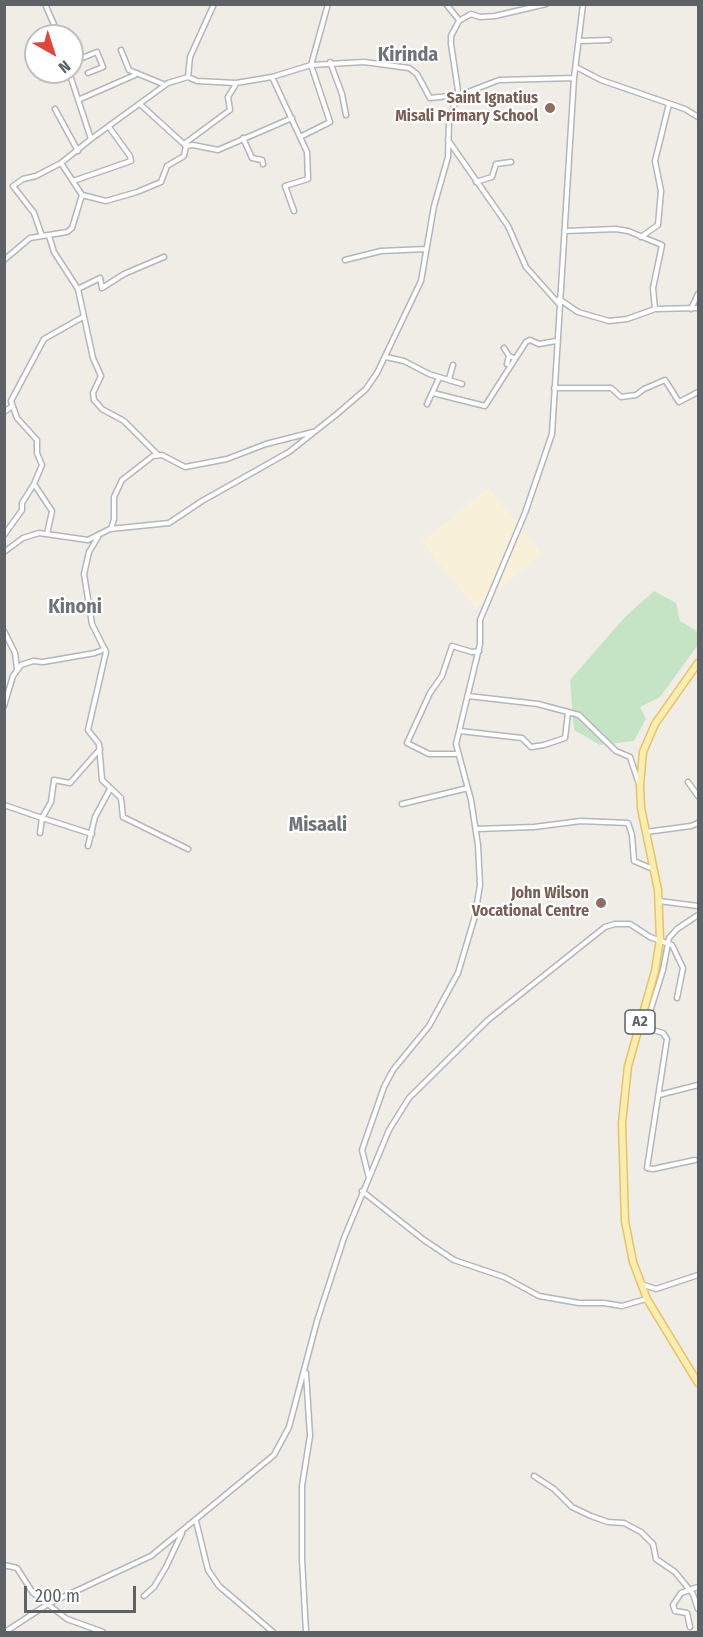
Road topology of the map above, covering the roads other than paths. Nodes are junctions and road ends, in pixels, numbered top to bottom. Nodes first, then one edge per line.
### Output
1 (45, 4) edge
2 (214, 4) edge
3 (328, 4) edge
4 (446, 4) edge
5 (546, 4) edge
6 (583, 4) edge
7 (459, 21) junction
8 (54, 24) edge
9 (609, 40) dead end
10 (579, 41) junction
11 (121, 50) dead end
12 (84, 57) edge
13 (330, 63) junction
14 (311, 65) junction
15 (576, 67) junction
16 (88, 73) dead end
17 (135, 75) junction
18 (188, 77) junction
19 (272, 77) junction
20 (574, 78) junction
21 (236, 83) junction
22 (73, 84) edge
23 (164, 84) junction
24 (458, 96) junction
25 (78, 100) junction
26 (669, 104) junction
27 (141, 105) junction
28 (55, 109) dead end
29 (698, 113) edge
30 (346, 115) dead end
31 (292, 118) junction
32 (109, 127) junction
33 (302, 136) junction
34 (243, 138) junction
35 (91, 139) junction
36 (448, 139) junction
37 (185, 145) junction
38 (78, 151) junction
39 (511, 162) dead end
40 (61, 163) junction
41 (263, 164) dead end
42 (73, 181) junction
43 (476, 182) junction
44 (82, 195) junction
45 (294, 211) dead end
46 (565, 231) junction
47 (43, 236) junction
48 (49, 236) junction
49 (641, 237) junction
50 (426, 249) junction
51 (164, 257) dead end
52 (4, 260) edge
53 (345, 260) dead end
54 (78, 289) junction
55 (699, 294) edge
56 (559, 299) junction
57 (559, 305) junction
58 (699, 308) edge
59 (655, 309) junction
60 (691, 310) junction
61 (83, 317) junction
62 (556, 341) junction
63 (504, 348) dead end
64 (386, 357) junction
65 (512, 357) junction
66 (507, 364) dead end
67 (453, 365) dead end
68 (439, 378) junction
69 (449, 379) junction
70 (462, 384) dead end
71 (554, 388) junction
72 (699, 392) edge
73 (433, 393) junction
74 (427, 404) dead end
75 (11, 406) junction
76 (4, 412) edge
77 (314, 432) junction
78 (158, 455) junction
79 (34, 484) junction
80 (110, 529) junction
81 (47, 534) junction
82 (4, 535) edge
83 (98, 537) junction
84 (4, 552) edge
85 (4, 631) edge
86 (105, 649) junction
87 (479, 651) junction
88 (699, 663) edge
89 (17, 669) junction
90 (468, 696) junction
91 (4, 706) edge
92 (568, 713) junction
93 (460, 731) junction
94 (100, 749) junction
95 (458, 754) junction
96 (688, 782) dead end
97 (640, 785) junction
98 (468, 788) junction
99 (111, 789) junction
100 (699, 796) edge
101 (402, 804) dead end
102 (4, 805) edge
103 (42, 818) junction
104 (699, 823) edge
105 (476, 829) junction
106 (645, 832) junction
107 (40, 833) dead end
108 (92, 834) junction
109 (88, 846) dead end
110 (188, 849) dead end
111 (654, 870) junction
112 (659, 901) junction
113 (699, 906) edge
114 (699, 915) edge
115 (660, 939) junction
116 (668, 942) junction
117 (677, 998) dead end
118 (642, 1027) junction
119 (699, 1085) edge
120 (659, 1095) junction
121 (695, 1160) dead end
122 (369, 1178) junction
123 (362, 1191) junction
124 (699, 1275) edge
125 (641, 1283) junction
126 (647, 1299) junction
127 (305, 1369) junction
128 (699, 1383) edge
129 (534, 1476) dead end
130 (196, 1521) junction
131 (182, 1533) junction
132 (4, 1565) edge
133 (699, 1587) edge
134 (690, 1591) junction
135 (144, 1596) dead end
136 (48, 1604) junction
137 (699, 1610) edge
138 (690, 1627) dead end
139 (5, 1632) edge
140 (103, 1632) edge
141 (273, 1632) edge
142 (306, 1632) edge

1 - 8 street
2 - 18 street
3 - 14 street
4 - 7 street
5 - 7 street
6 - 10 street
7 - 24 street
9 - 10 street
10 - 15 street
11 - 17 street
12 - 16 street
13 - 14 street
13 - 24 street
13 - 30 street
14 - 19 street
14 - 33 street
15 - 20 street
15 - 26 street
17 - 23 street
17 - 25 street
18 - 21 street
18 - 23 street
19 - 21 street
19 - 31 street
20 - 24 street
20 - 46 street
21 - 37 street
22 - 25 street
23 - 27 street
24 - 36 street
25 - 35 street
26 - 29 street
26 - 49 street
27 - 32 street
27 - 37 street
28 - 38 street
31 - 33 street
31 - 34 street
32 - 35 street
32 - 42 street
33 - 45 street
34 - 37 street
34 - 41 street
35 - 38 street
36 - 43 street
36 - 50 street
37 - 44 street
38 - 40 street
39 - 43 street
40 - 42 street
40 - 47 street
42 - 44 street
43 - 57 street
44 - 48 street
46 - 49 street
46 - 56 street
47 - 48 street
47 - 52 street
48 - 54 street
49 - 59 street
50 - 53 street
50 - 64 street
51 - 54 street
54 - 61 street
55 - 60 street
56 - 57 street
56 - 59 street
57 - 62 street
58 - 60 street
59 - 60 street
61 - 75 street
61 - 78 street
62 - 65 street
62 - 71 street
63 - 65 street
64 - 68 street
64 - 77 street
65 - 66 street
65 - 73 street
67 - 69 street
68 - 69 street
68 - 73 street
69 - 70 street
71 - 72 street
71 - 87 street
73 - 74 street
75 - 76 street
75 - 79 street
77 - 78 street
77 - 80 street
78 - 80 street
79 - 81 street
79 - 82 street
80 - 83 street
81 - 83 street
81 - 84 street
83 - 86 street
85 - 89 street
86 - 89 street
86 - 94 street
87 - 90 street
87 - 95 street
88 - 97 main road, A2
89 - 91 street
90 - 92 street
90 - 93 street
92 - 93 street
92 - 97 street
93 - 95 street
94 - 99 street
94 - 103 street
95 - 98 street
96 - 100 street
97 - 106 main road, A2
98 - 101 street
98 - 105 street
99 - 108 street
99 - 110 street
102 - 103 street
103 - 107 street
103 - 108 street
104 - 106 street
105 - 111 street
105 - 122 street
106 - 111 main road, A2
108 - 109 street
111 - 112 main road, A2
112 - 113 street
112 - 115 main road, A2
114 - 116 street
115 - 116 street
115 - 118 main road, A2
115 - 122 street
116 - 117 street
116 - 118 street
118 - 120 street
118 - 125 main road, A2
119 - 120 street
120 - 121 street
122 - 123 street
123 - 126 street
123 - 127 street
124 - 125 street
125 - 126 main road, A2
126 - 128 main road, A2
127 - 130 street
127 - 142 street
129 - 134 street
130 - 131 street
130 - 141 street
131 - 135 street
131 - 136 street
132 - 136 street
133 - 134 street
134 - 137 street
134 - 138 street
136 - 139 street
136 - 140 street

